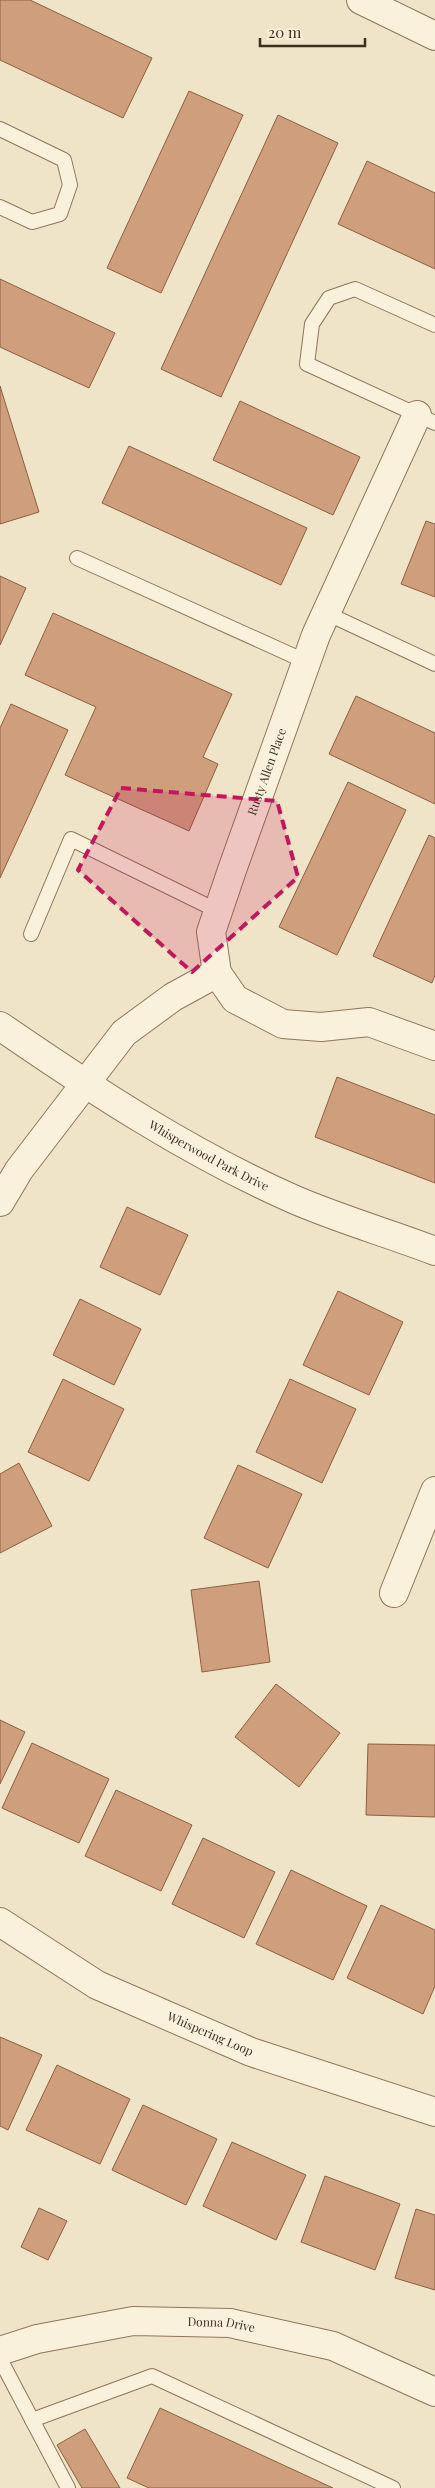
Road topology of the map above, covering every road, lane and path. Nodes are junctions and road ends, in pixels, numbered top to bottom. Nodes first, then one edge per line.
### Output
1 (361, 0) edge
2 (435, 36) edge
3 (0, 129) edge
4 (0, 207) edge
5 (435, 325) edge
6 (426, 419) edge
7 (77, 558) dead end
8 (326, 613) junction
9 (307, 662) junction
10 (435, 664) edge
11 (218, 911) junction
12 (31, 934) dead end
13 (217, 973) junction
14 (0, 1026) edge
15 (435, 1046) edge
16 (85, 1084) junction
17 (0, 1202) edge
18 (435, 1251) edge
19 (435, 1491) edge
20 (394, 1593) dead end
21 (0, 1922) edge
22 (435, 2112) edge
23 (0, 2351) edge
24 (0, 2359) edge
25 (435, 2392) edge
26 (32, 2420) junction
27 (68, 2488) edge
28 (393, 2488) edge

1 - 2 street
3 - 4 lane
5 - 6 lane
6 - 8 street, Rusty Allen Place
7 - 9 lane
8 - 9 street, Rusty Allen Place
8 - 10 lane
9 - 11 street, Rusty Allen Place
11 - 12 lane
11 - 13 street, Rusty Allen Place
13 - 15 street
13 - 16 street
14 - 16 street, Whisperwood Park Drive
16 - 17 street
16 - 18 street, Whisperwood Park Drive
19 - 20 street
21 - 22 street, Whispering Loop
23 - 25 street, Donna Drive
24 - 26 lane
26 - 27 lane
26 - 28 lane

